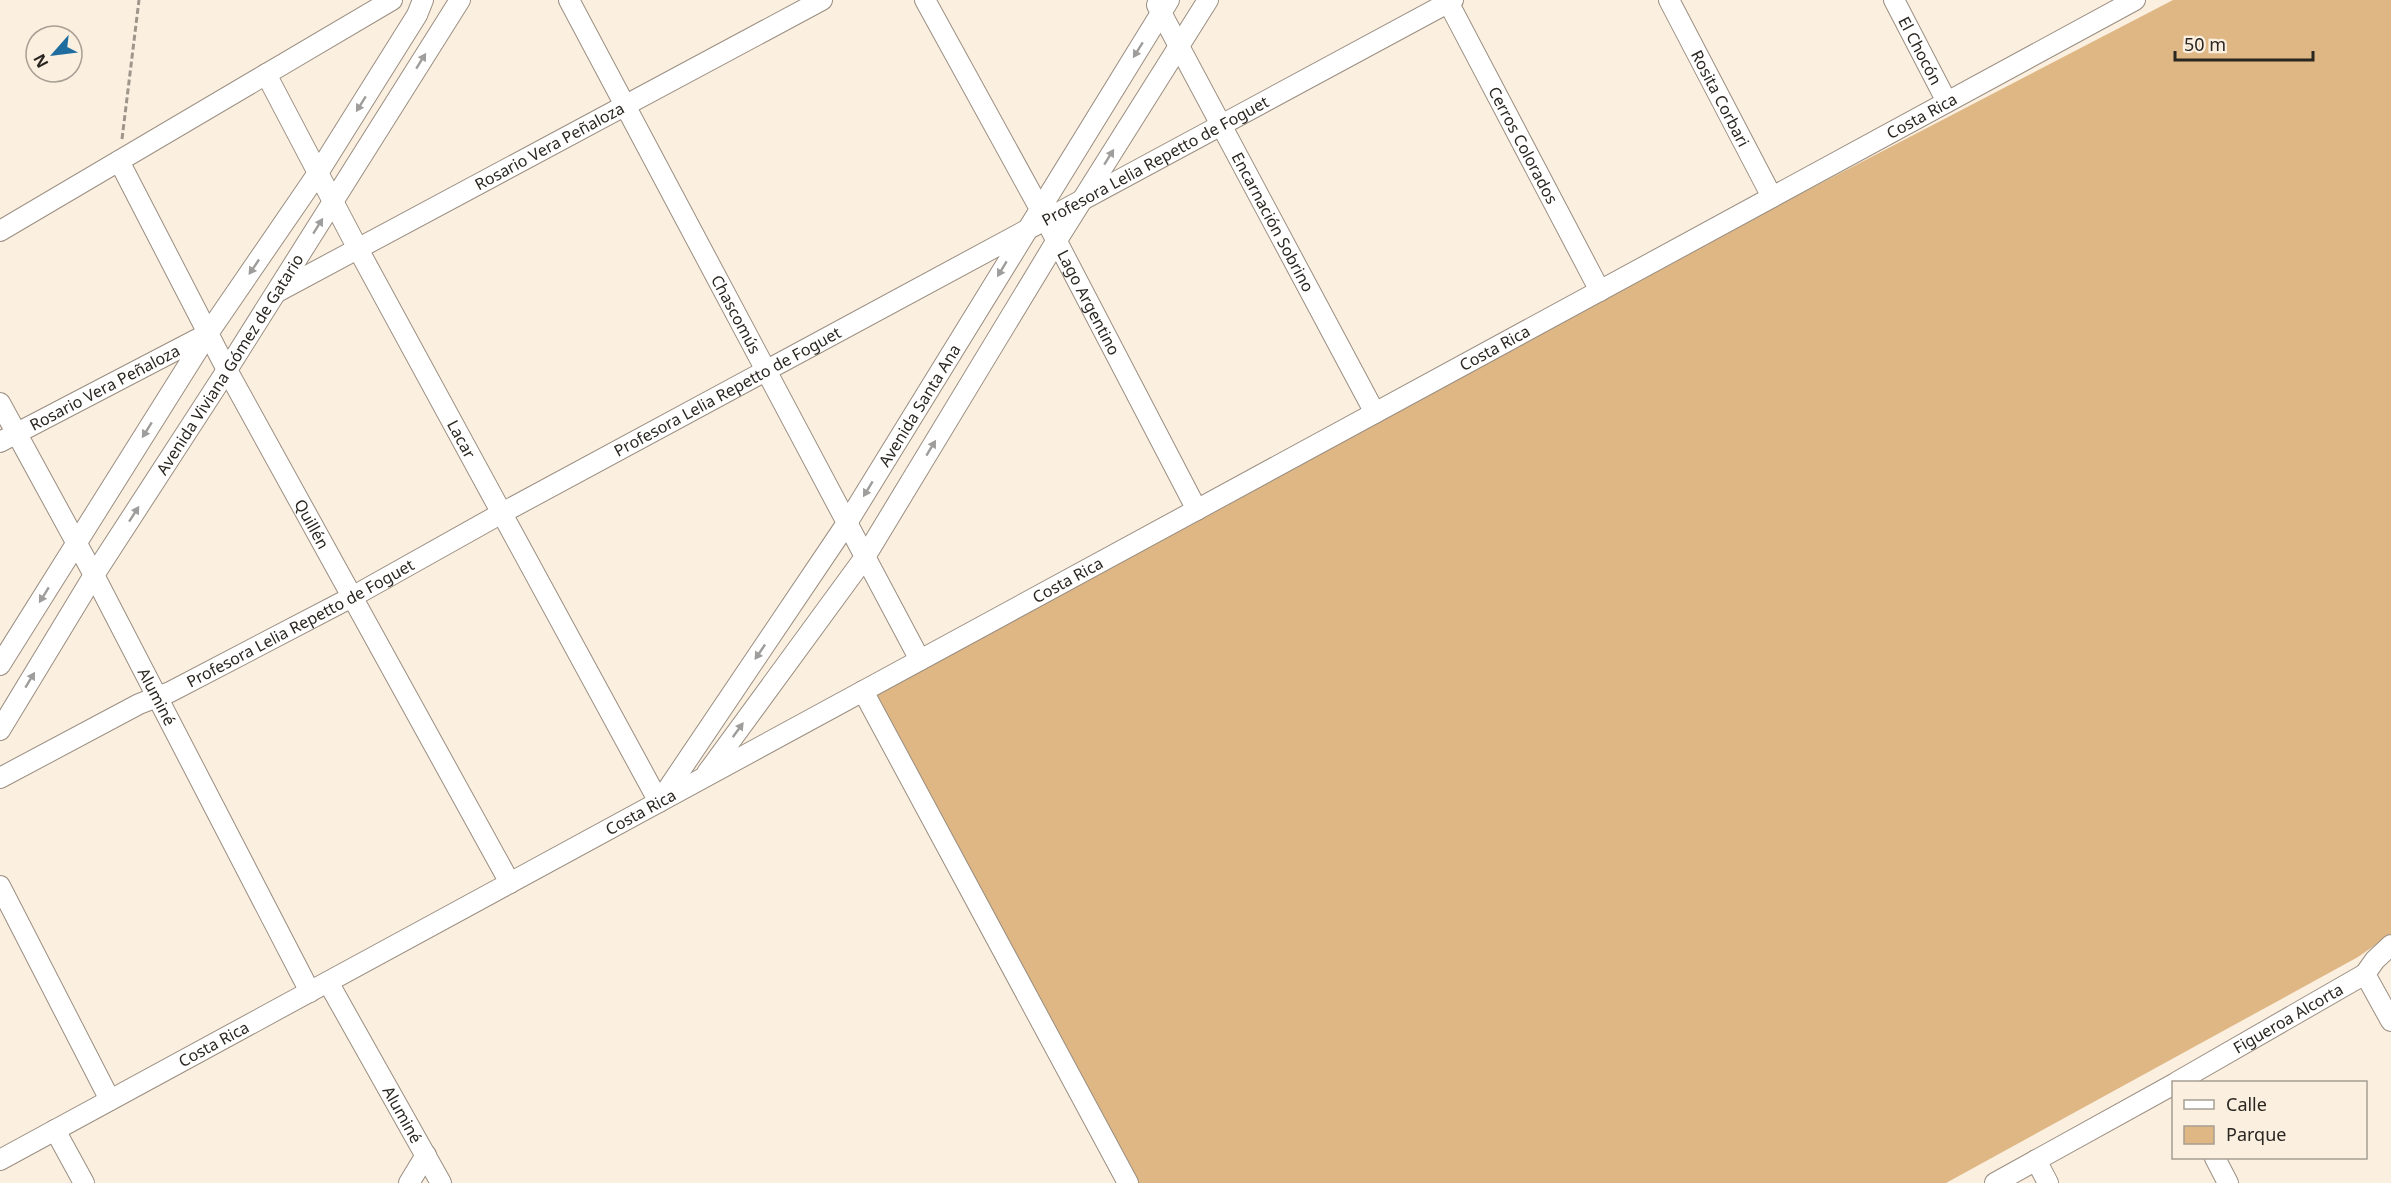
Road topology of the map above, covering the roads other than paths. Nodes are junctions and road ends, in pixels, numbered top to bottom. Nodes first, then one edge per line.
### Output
1 (392, 0) edge
2 (423, 0) edge
3 (460, 0) edge
4 (569, 0) edge
5 (822, 0) edge
6 (925, 0) edge
7 (1208, 0) edge
8 (1669, 0) edge
9 (1894, 0) edge
10 (2135, 0) edge
11 (1449, 1) edge
12 (1161, 4) edge
13 (1179, 46) junction
14 (266, 74) junction
15 (1947, 102) junction
16 (626, 106) junction
17 (1221, 125) junction
18 (119, 161) junction
19 (318, 173) junction
20 (1772, 197) junction
21 (1083, 199) junction
22 (333, 201) junction
23 (1042, 214) junction
24 (1027, 229) junction
25 (0, 231) edge
26 (1056, 240) junction
27 (358, 249) junction
28 (1600, 291) junction
29 (276, 292) junction
30 (209, 332) junction
31 (227, 370) junction
32 (766, 371) junction
33 (0, 403) edge
34 (1375, 413) junction
35 (8, 437) edge
36 (1197, 510) junction
37 (502, 513) junction
38 (847, 523) junction
39 (76, 543) junction
40 (865, 557) junction
41 (94, 575) junction
42 (352, 597) junction
43 (920, 660) junction
44 (0, 665) edge
45 (863, 691) junction
46 (158, 696) junction
47 (0, 730) edge
48 (0, 778) edge
49 (704, 778) junction
50 (659, 802) junction
51 (510, 883) junction
52 (0, 886) edge
53 (2391, 945) edge
54 (2365, 974) junction
55 (328, 982) junction
56 (310, 992) junction
57 (2391, 1021) edge
58 (2180, 1081) edge
59 (2172, 1086) edge
60 (110, 1100) junction
61 (55, 1130) junction
62 (426, 1155) junction
63 (2216, 1159) edge
64 (0, 1160) edge
65 (2036, 1160) junction
66 (84, 1183) edge
67 (409, 1183) edge
68 (441, 1183) edge
69 (1128, 1183) edge
70 (1995, 1183) edge
71 (2048, 1183) edge
72 (2229, 1183) edge

1 - 14 street
2 -> 19 street, Avenida Viviana Gómez de Gatario
22 -> 3 street, Avenida Viviana Gómez de Gatario
4 - 16 street, Chascomús
5 - 16 street, Rosario Vera Peñaloza
6 - 23 street, Lago Argentino
7 - 13 street, Avenida Santa Ana
8 - 20 street, Rosita Corbari
9 - 15 street, El Chocón
10 - 15 street, Costa Rica
11 - 17 street, Profesora Lelia Repetto de Foguet
11 - 28 street, Cerros Colorados
12 - 13 street, Encarnación Sobrino
12 -> 23 street
13 - 17 street, Encarnación Sobrino
21 -> 13 street, Avenida Santa Ana
14 - 18 street
14 - 19 street, Lacar
15 - 20 street, Costa Rica
16 - 27 street, Rosario Vera Peñaloza
16 - 32 street, Chascomús
17 - 21 street, Profesora Lelia Repetto de Foguet
17 - 34 street, Encarnación Sobrino
18 - 25 street
18 - 30 street, Quillén
19 - 22 street, Lacar
19 -> 30 street, Avenida Viviana Gómez de Gatario
20 - 28 street, Costa Rica
21 - 23 street, Profesora Lelia Repetto de Foguet
21 - 26 street, Avenida Santa Ana
22 - 27 street, Lacar
29 -> 22 street, Avenida Viviana Gómez de Gatario
23 - 24 street, Profesora Lelia Repetto de Foguet
23 - 26 street, Lago Argentino
24 - 32 street, Profesora Lelia Repetto de Foguet
24 -> 38 street, Avenida Santa Ana
26 - 36 street, Lago Argentino
40 -> 26 street, Avenida Santa Ana
27 - 29 street, Rosario Vera Peñaloza
27 - 37 street, Lacar
28 - 34 street, Costa Rica
29 - 31 street, Avenida Viviana Gómez de Gatario
30 - 31 street, Quillén
30 - 35 street, Rosario Vera Peñaloza
30 -> 39 street, Avenida Viviana Gómez de Gatario
41 -> 31 street, Avenida Viviana Gómez de Gatario
31 - 42 street, Quillén
32 - 37 street, Profesora Lelia Repetto de Foguet
32 - 38 street, Chascomús
33 - 35 street, Aluminé
34 - 36 street, Costa Rica
35 - 39 street, Aluminé
36 - 43 street, Costa Rica
37 - 42 street, Profesora Lelia Repetto de Foguet
37 - 50 street, Lacar
38 - 40 street, Chascomús
38 -> 50 street, Avenida Santa Ana
39 - 41 street, Aluminé
39 -> 44 street, Avenida Viviana Gómez de Gatario
40 - 43 street, Chascomús
49 -> 40 street, Avenida Santa Ana
41 - 46 street, Aluminé
47 -> 41 street, Avenida Viviana Gómez de Gatario
42 - 46 street, Profesora Lelia Repetto de Foguet
42 - 51 street, Quillén
43 - 45 street, Costa Rica
45 - 49 street, Costa Rica
45 - 69 street
46 - 48 street, Profesora Lelia Repetto de Foguet
46 - 56 street, Aluminé
49 - 50 street, Costa Rica
50 - 51 street, Costa Rica
51 - 55 street, Costa Rica
52 - 60 street
53 - 54 street, Figueroa Alcorta
54 - 57 street
54 - 58 street, Figueroa Alcorta
55 - 56 street, Costa Rica
55 - 62 street, Aluminé
56 - 60 street, Costa Rica
59 - 65 street, Figueroa Alcorta
60 - 61 street, Costa Rica
61 - 64 street, Costa Rica
61 - 66 street
62 - 67 street
62 - 68 street, Aluminé
63 - 72 street
65 - 70 street, Figueroa Alcorta
65 - 71 street

